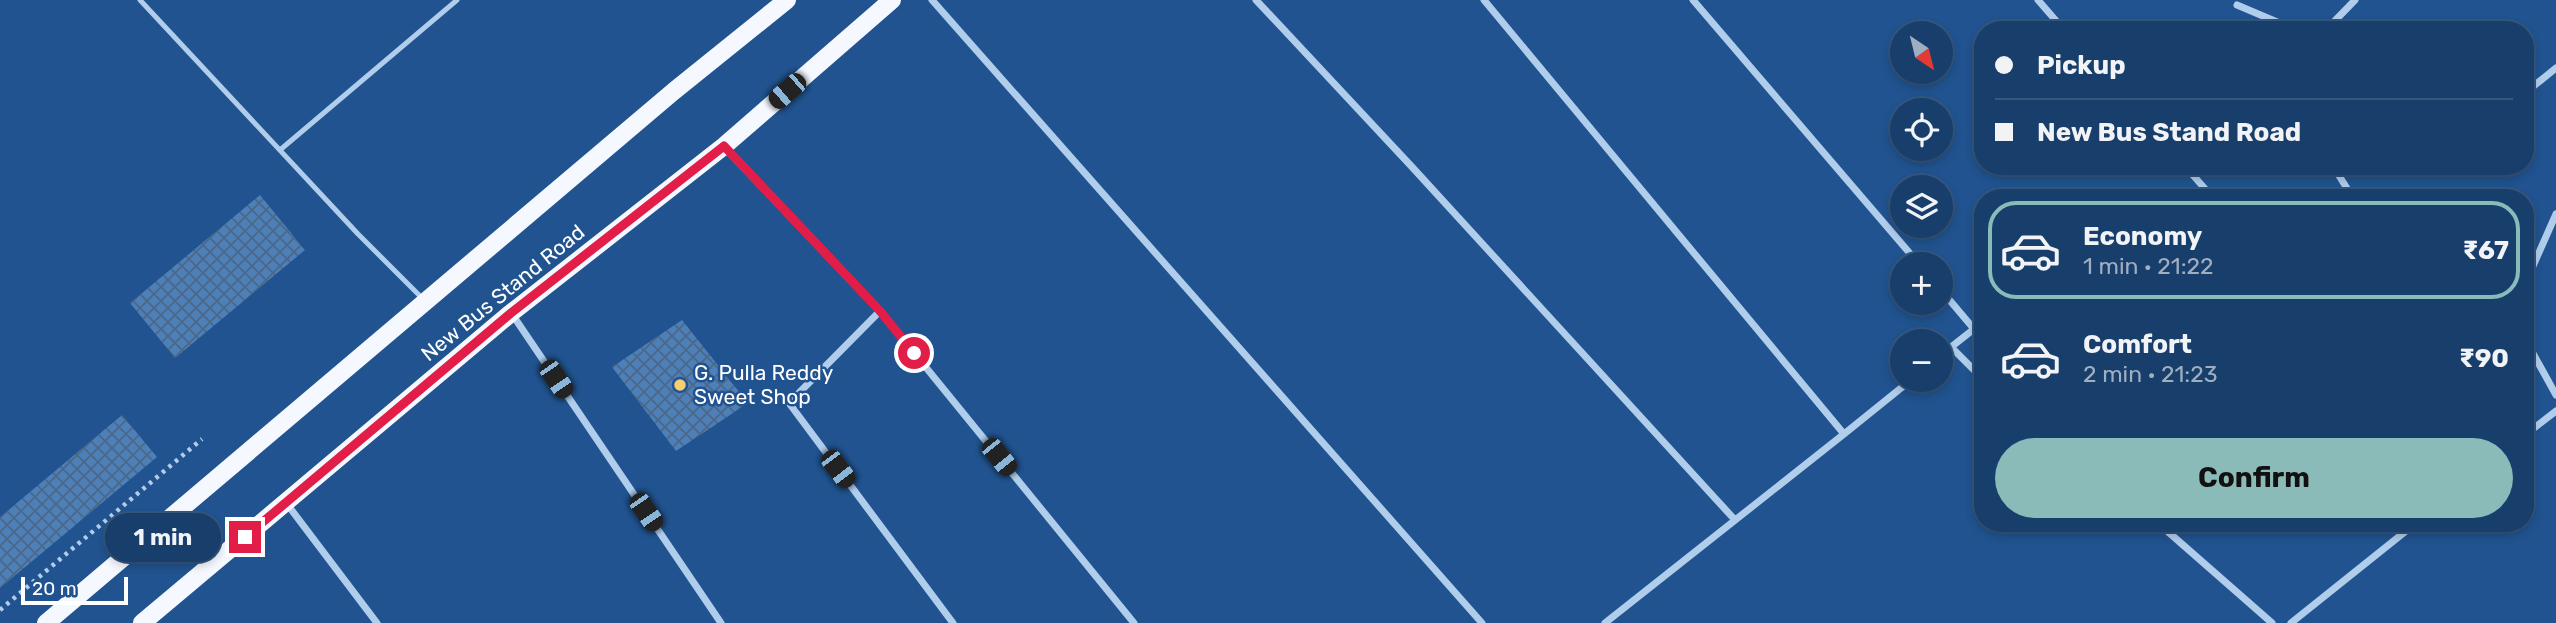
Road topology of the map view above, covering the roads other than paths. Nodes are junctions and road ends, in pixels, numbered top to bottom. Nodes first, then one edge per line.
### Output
1 (140, 0) edge
2 (457, 0) edge
3 (788, 0) edge
4 (892, 0) edge
5 (932, 0) edge
6 (1256, 0) edge
7 (1483, 0) edge
8 (1498, 0) edge
9 (1693, 0) edge
10 (2038, 0) edge
11 (2355, 0) edge
12 (2237, 5) dead end
13 (1490, 7) junction
14 (2056, 21) edge
15 (2275, 21) edge
16 (2335, 21) edge
17 (2556, 68) edge
18 (2534, 86) edge
19 (724, 146) junction
20 (280, 150) junction
21 (2193, 175) edge
22 (2205, 189) edge
23 (2556, 214) edge
24 (1909, 252) edge
25 (2534, 264) edge
26 (427, 303) junction
27 (1953, 304) edge
28 (880, 311) junction
29 (511, 313) junction
30 (1953, 345) edge
31 (1953, 349) edge
32 (2534, 355) edge
33 (1974, 370) edge
34 (1896, 392) edge
35 (2556, 395) edge
36 (2556, 411) edge
37 (2534, 428) edge
38 (1844, 434) junction
39 (286, 503) junction
40 (1735, 520) junction
41 (2168, 532) edge
42 (2405, 532) edge
43 (46, 623) edge
44 (142, 623) edge
45 (377, 623) edge
46 (721, 623) edge
47 (953, 623) edge
48 (1134, 623) edge
49 (1482, 623) edge
50 (1605, 623) edge
51 (2272, 623) edge
52 (2291, 623) edge

1 - 20 lane
2 - 20 lane
3 - 26 main road, New Bus Stand Road
4 - 19 main road, New Bus Stand Road
5 - 49 street
6 - 40 street
7 - 13 street
8 - 13 street
9 - 24 street
10 - 14 street
11 - 16 street
12 - 15 street
13 - 38 street
17 - 18 street
19 - 28 street
19 - 29 main road, New Bus Stand Road
20 - 26 lane
21 - 22 street
23 - 25 street
26 - 43 main road, New Bus Stand Road
27 - 30 street
28 - 47 street
28 - 48 street
29 - 39 main road, New Bus Stand Road
29 - 46 street
31 - 33 street
32 - 35 street
34 - 38 street
36 - 37 street
38 - 40 street
39 - 44 main road, New Bus Stand Road
39 - 45 street
40 - 50 street
41 - 51 street
42 - 52 street

